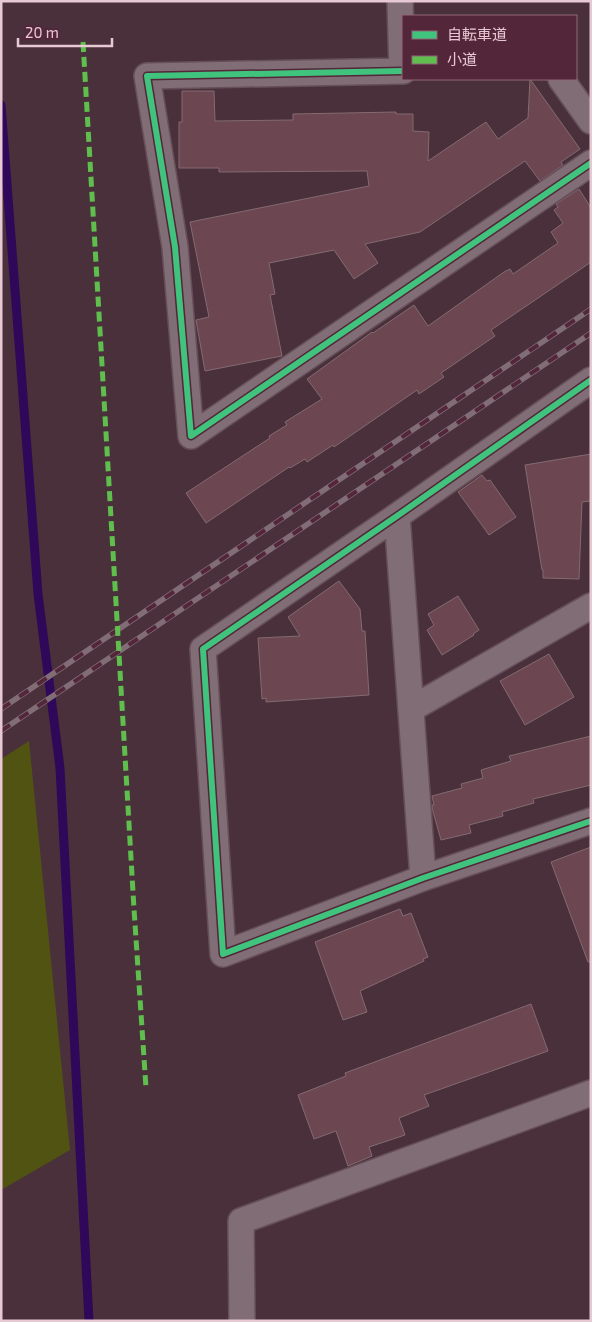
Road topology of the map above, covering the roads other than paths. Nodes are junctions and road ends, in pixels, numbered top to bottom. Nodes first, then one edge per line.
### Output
1 (400, 1) edge
2 (402, 48) edge
3 (402, 71) edge
4 (563, 80) edge
5 (591, 120) edge
6 (591, 163) edge
7 (591, 380) edge
8 (397, 516) junction
9 (591, 606) edge
10 (411, 710) junction
11 (591, 821) edge
12 (424, 878) junction
13 (591, 1093) edge
14 (242, 1321) edge

1 - 2 street
3 - 6 street
4 - 5 street
7 - 8 street
8 - 10 street
8 - 12 street
9 - 10 street
10 - 12 street
11 - 12 street
13 - 14 street

